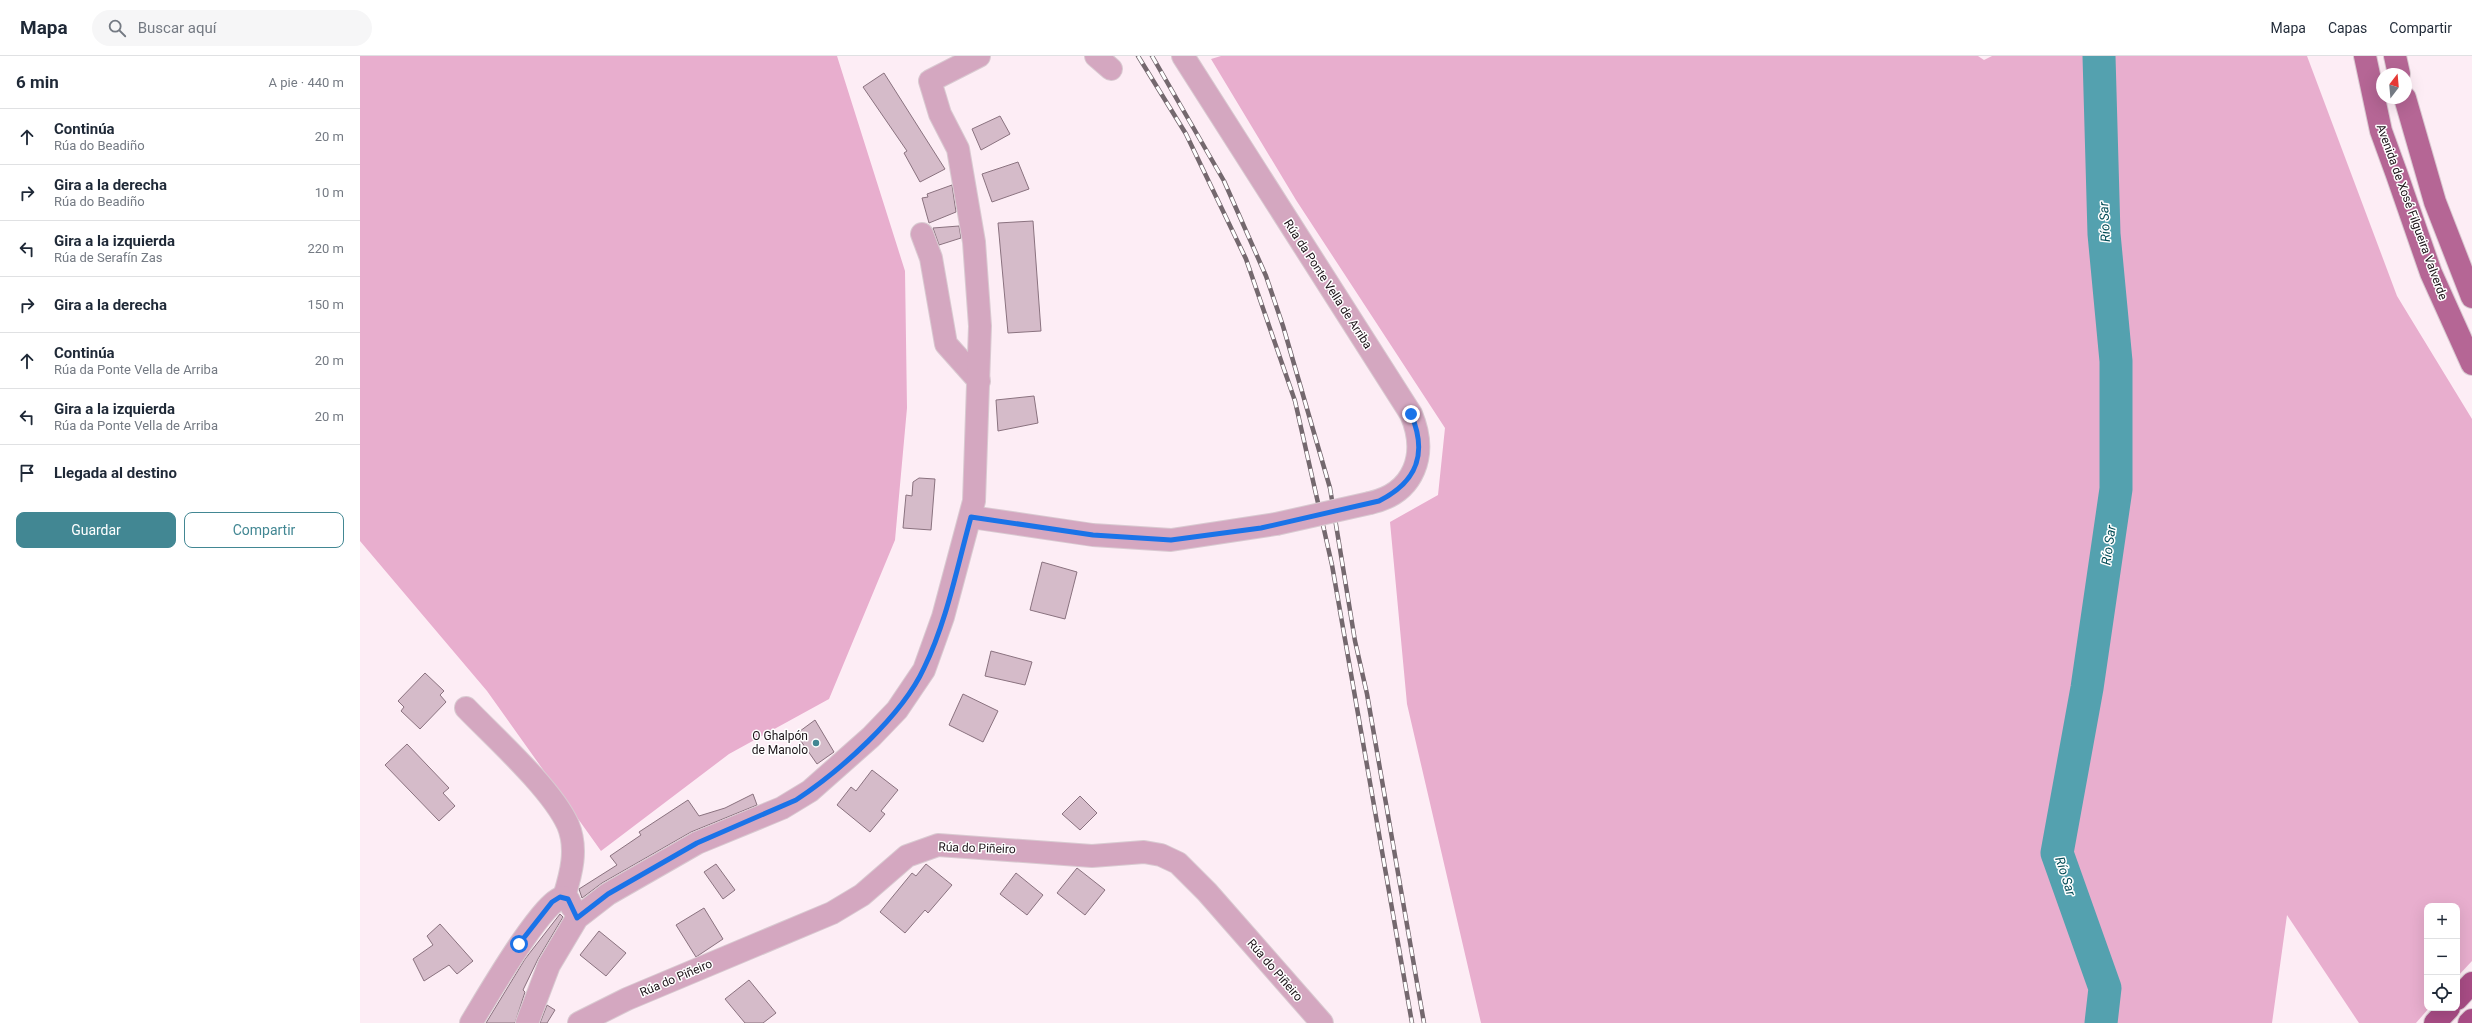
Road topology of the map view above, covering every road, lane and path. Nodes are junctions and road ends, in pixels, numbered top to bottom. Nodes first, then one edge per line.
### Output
1 (979, 56) edge
2 (1183, 56) edge
3 (2354, 56) edge
4 (2365, 56) edge
5 (2395, 56) edge
6 (2404, 56) edge
7 (2398, 68) edge
8 (2405, 68) edge
9 (2406, 104) edge
10 (2381, 131) junction
11 (922, 234) dead end
12 (2472, 297) edge
13 (2472, 364) edge
14 (979, 381) junction
15 (971, 517) junction
16 (466, 708) dead end
17 (564, 897) junction
18 (577, 918) junction
19 (2472, 983) edge
20 (2460, 996) edge
21 (2446, 1011) edge
22 (2472, 1020) edge
23 (471, 1023) edge
24 (526, 1023) edge
25 (579, 1023) edge
26 (1322, 1023) edge
27 (2435, 1023) edge
28 (2469, 1023) edge

1 - 14 street
2 - 15 street, Rúa da Ponte Vella de Arriba, bridge
3 - 10 main road
4 - 10 main road, Avenida de Xosé Filgueira Valverde
5 - 7 main road
6 - 8 main road
9 - 12 main road, Avenida de Xosé Filgueira Valverde
10 - 13 main road, Avenida de Xosé Filgueira Valverde
11 - 14 street
14 - 15 street
15 - 18 street
16 - 17 street
17 - 18 street
17 - 23 street
18 - 24 street
19 - 20 highway
21 - 27 highway
22 - 28 highway
25 - 26 street, Rúa do Piñeiro

